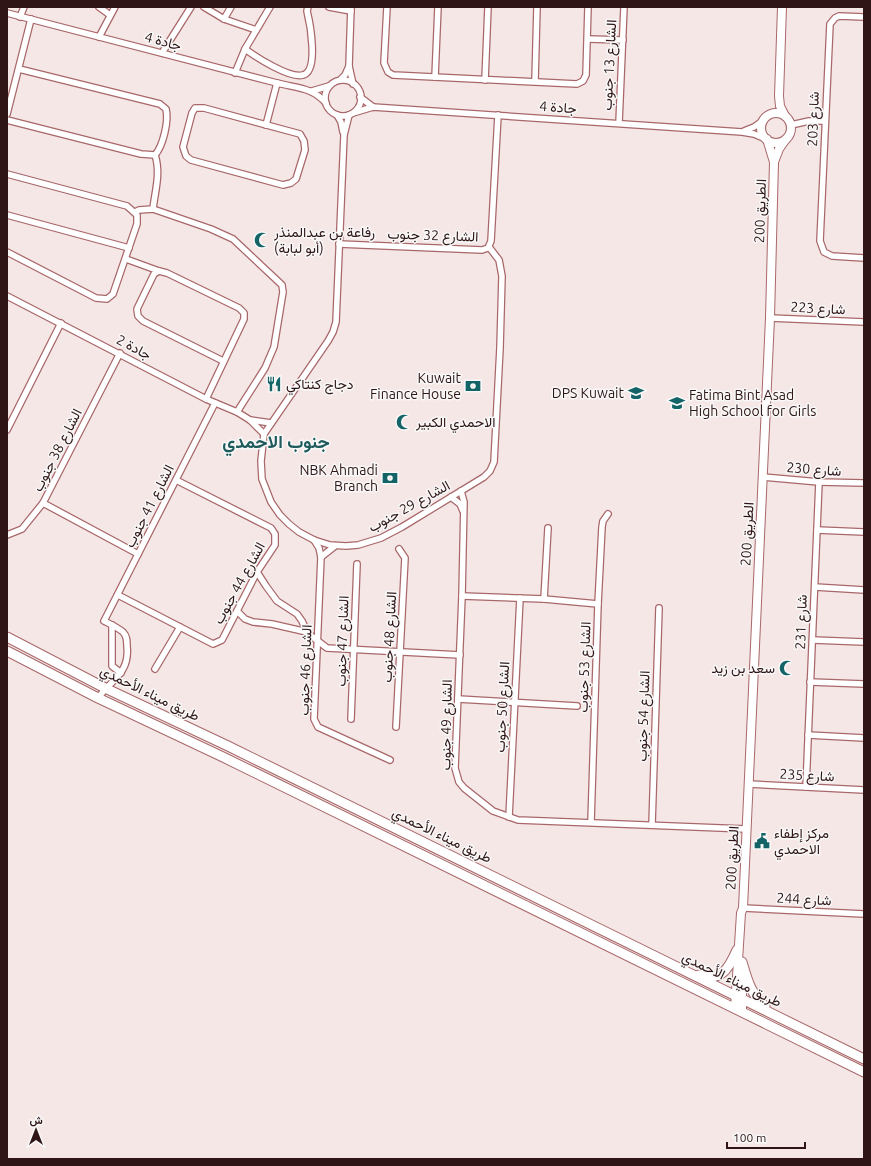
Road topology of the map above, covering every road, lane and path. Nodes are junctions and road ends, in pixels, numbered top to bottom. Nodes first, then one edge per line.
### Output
1 (24, 7) edge
2 (99, 7) edge
3 (115, 7) edge
4 (191, 7) edge
5 (204, 7) edge
6 (231, 7) edge
7 (270, 7) edge
8 (308, 7) edge
9 (329, 7) edge
10 (387, 7) edge
11 (438, 7) edge
12 (488, 7) edge
13 (538, 7) edge
14 (588, 7) edge
15 (624, 7) edge
16 (782, 7) edge
17 (351, 9) edge
18 (7, 13) edge
19 (110, 15) junction
20 (20, 17) junction
21 (864, 17) edge
22 (31, 19) junction
23 (224, 19) junction
24 (256, 30) junction
25 (99, 37) junction
26 (588, 39) junction
27 (623, 40) junction
28 (245, 49) junction
29 (162, 53) junction
30 (349, 66) junction
31 (19, 69) junction
32 (235, 72) junction
33 (435, 77) junction
34 (340, 80) junction
35 (486, 80) junction
36 (535, 82) junction
37 (277, 84) junction
38 (353, 84) junction
39 (330, 85) junction
40 (312, 91) junction
41 (779, 96) junction
42 (360, 97) junction
43 (326, 103) junction
44 (373, 107) junction
45 (7, 114) edge
46 (351, 114) junction
47 (337, 115) junction
48 (498, 115) junction
49 (785, 116) junction
50 (766, 118) junction
51 (7, 120) edge
52 (825, 121) junction
53 (619, 123) junction
54 (266, 125) junction
55 (791, 125) junction
56 (742, 132) junction
57 (344, 135) junction
58 (766, 139) junction
59 (787, 139) junction
60 (155, 155) junction
61 (774, 162) junction
62 (7, 174) edge
63 (153, 210) junction
64 (135, 212) junction
65 (7, 215) edge
66 (339, 244) junction
67 (489, 246) junction
68 (129, 248) junction
69 (7, 252) edge
70 (864, 258) edge
71 (126, 259) junction
72 (159, 271) junction
73 (7, 296) edge
74 (770, 318) junction
75 (864, 322) edge
76 (61, 323) junction
77 (120, 353) junction
78 (223, 361) junction
79 (206, 399) junction
80 (215, 403) junction
81 (237, 412) junction
82 (250, 420) junction
83 (271, 423) junction
84 (7, 430) edge
85 (264, 434) junction
86 (763, 477) junction
87 (176, 480) junction
88 (819, 482) junction
89 (864, 484) edge
90 (461, 491) junction
91 (453, 496) junction
92 (43, 504) junction
93 (464, 513) junction
94 (608, 514) dead end
95 (548, 528) dead end
96 (817, 530) junction
97 (864, 532) edge
98 (7, 535) edge
99 (314, 540) junction
100 (335, 546) junction
101 (399, 550) dead end
102 (138, 554) junction
103 (321, 557) junction
104 (357, 564) dead end
105 (257, 572) junction
106 (815, 587) junction
107 (864, 590) edge
108 (118, 595) junction
109 (462, 596) junction
110 (520, 598) junction
111 (544, 600) junction
112 (598, 604) junction
113 (659, 608) dead end
114 (237, 611) junction
115 (112, 625) junction
116 (180, 628) junction
117 (307, 632) junction
118 (7, 637) edge
119 (813, 640) junction
120 (317, 642) junction
121 (864, 642) edge
122 (354, 650) junction
123 (7, 651) edge
124 (400, 652) junction
125 (460, 655) junction
126 (155, 668) dead end
127 (121, 673) junction
128 (810, 682) junction
129 (864, 684) edge
130 (105, 688) junction
131 (98, 698) junction
132 (458, 699) junction
133 (515, 702) junction
134 (577, 706) dead end
135 (351, 719) dead end
136 (396, 727) dead end
137 (808, 735) junction
138 (864, 738) edge
139 (390, 760) dead end
140 (748, 784) junction
141 (806, 787) junction
142 (864, 790) edge
143 (509, 817) junction
144 (591, 822) junction
145 (652, 825) junction
146 (746, 829) junction
147 (743, 908) junction
148 (864, 914) edge
149 (737, 950) junction
150 (742, 962) junction
151 (676, 968) junction
152 (739, 998) junction
153 (738, 1010) junction
154 (793, 1024) junction
155 (864, 1059) edge
156 (864, 1072) edge

1 - 20 street
2 - 19 street
3 - 19 street
4 - 29 street
5 - 23 street
6 - 23 street
7 - 24 street
8 - 28 street
9 - 17 street
10 - 33 street
11 - 33 street
12 - 35 street
13 - 36 street
14 - 26 street
15 - 27 street, الشارع 13 جنوب
16 - 41 main road
17 - 30 street
18 - 20 street, جادة 4
19 - 25 street
20 - 22 street, جادة 4
21 - 52 street, شارع 203
22 - 25 street, جادة 4
22 - 31 street
23 - 24 street
24 - 28 street
25 - 29 street, جادة 4
26 - 27 street
26 - 36 street
27 - 53 street, الشارع 13 جنوب
28 - 32 street
29 - 32 street, جادة 4
30 - 34 street
30 - 38 street
31 - 45 street
31 - 60 street
32 - 37 street, جادة 4
33 - 35 street
34 - 38 street
34 - 39 street
35 - 36 street
37 - 40 street, جادة 4
37 - 54 street
38 - 42 street
39 - 40 street, جادة 4
39 - 43 street
40 - 43 street, جادة 4
41 - 49 main road
41 - 50 main road
42 - 44 street
42 - 46 street
43 - 47 street
44 - 46 street, جادة 4
44 - 48 street, جادة 4
46 - 47 street
46 - 57 street, الشارع 29 جنوب
47 - 57 street, الشارع 29 جنوب
48 - 53 street, جادة 4
48 - 67 street, الشارع 32 جنوب
49 - 50 main road
49 - 55 main road
50 - 56 street
50 - 58 main road
51 - 60 street
52 - 55 street
52 - 70 street, شارع 203
53 - 56 street, جادة 4
54 - 54 street
55 - 59 main road
56 - 58 street, جادة 4
57 - 66 street, الشارع 29 جنوب
58 - 59 main road
58 - 61 main road, الطريق 200
59 - 61 main road, الطريق 200
60 - 63 street
61 - 74 main road, الطريق 200
62 - 64 street
63 - 64 street
63 - 81 street
64 - 68 street
65 - 68 street
66 - 67 street, الشارع 32 جنوب
66 - 83 street, الشارع 29 جنوب
67 - 90 street, الشارع 29 جنوب
68 - 71 street
69 - 71 street
71 - 72 street
72 - 78 street
72 - 78 street
73 - 76 street, جادة 2
74 - 75 street, شارع 223
74 - 86 main road, الطريق 200
76 - 77 street, جادة 2
76 - 84 street
77 - 79 street, جادة 2
77 - 92 street, الشارع 38 جنوب
78 - 79 street
79 - 80 street, جادة 2
80 - 81 street, جادة 2
80 - 87 street, الشارع 41 جنوب
81 - 82 street, جادة 2
82 - 83 street, جادة 2
82 - 85 street, جادة 2
83 - 85 street, الشارع 29 جنوب
85 - 99 street, الشارع 29 جنوب
86 - 88 street, شارع 230
86 - 140 main road, الطريق 200
87 - 102 street, الشارع 41 جنوب
87 - 105 street, الشارع 44 جنوب
88 - 89 street, شارع 230
88 - 96 street, شارع 231
90 - 91 street, الشارع 29 جنوب
90 - 93 street, الشارع 49 جنوب
91 - 93 street
91 - 100 street, الشارع 29 جنوب
92 - 98 street
92 - 102 street, الشارع 38 جنوب
93 - 109 street, الشارع 49 جنوب
94 - 112 street, الشارع 53 جنوب
95 - 111 street
96 - 97 street
96 - 106 street, شارع 231
99 - 100 street, الشارع 29 جنوب
99 - 103 street, الشارع 46 جنوب
100 - 103 street
101 - 124 street, الشارع 48 جنوب
102 - 108 street, الشارع 41 جنوب
103 - 120 street, الشارع 46 جنوب
104 - 122 street, الشارع 47 جنوب
105 - 114 street, الشارع 44 جنوب
105 - 117 street
106 - 107 street
106 - 119 street, شارع 231
108 - 115 street, الشارع 41 جنوب
108 - 116 street, الشارع 44 جنوب
109 - 110 street
109 - 125 street, الشارع 49 جنوب
110 - 111 street
110 - 133 street, الشارع 50 جنوب
111 - 112 street
112 - 144 street, الشارع 53 جنوب
113 - 145 street, الشارع 54 جنوب
114 - 116 street, الشارع 44 جنوب
114 - 117 street
115 - 127 street
115 - 127 street
116 - 126 street
117 - 120 street
118 - 130 main road, طريق ميناء الأحمدي
119 - 121 street
119 - 128 street, شارع 231
120 - 122 street
120 - 139 street, الشارع 46 جنوب
122 - 124 street
122 - 135 street, الشارع 47 جنوب
123 - 131 main road, طريق ميناء الأحمدي
124 - 125 street
124 - 136 street, الشارع 48 جنوب
125 - 132 street, الشارع 49 جنوب
127 - 130 street
128 - 129 street
128 - 137 street, شارع 231
130 - 131 street
130 - 151 main road, طريق ميناء الأحمدي
131 - 153 main road, طريق ميناء الأحمدي
132 - 133 street
132 - 143 street, الشارع 49 جنوب
133 - 134 street
133 - 143 street, الشارع 50 جنوب
137 - 138 street
137 - 141 street, شارع 231
140 - 141 street, شارع 235
140 - 146 main road, الطريق 200
141 - 142 street, شارع 235
143 - 144 street, الشارع 49 جنوب
144 - 145 street, الشارع 49 جنوب
145 - 146 street, الشارع 49 جنوب
146 - 147 main road, الطريق 200
147 - 148 street, شارع 244
147 - 149 main road, الطريق 200
147 - 150 main road, الطريق 200
149 - 151 main road
149 - 152 main road, الطريق 200
150 - 152 main road, الطريق 200
150 - 154 main road
151 - 152 main road, طريق ميناء الأحمدي
152 - 153 main road, الطريق 200
152 - 154 main road, طريق ميناء الأحمدي
153 - 156 main road, طريق ميناء الأحمدي
154 - 155 main road, طريق ميناء الأحمدي

